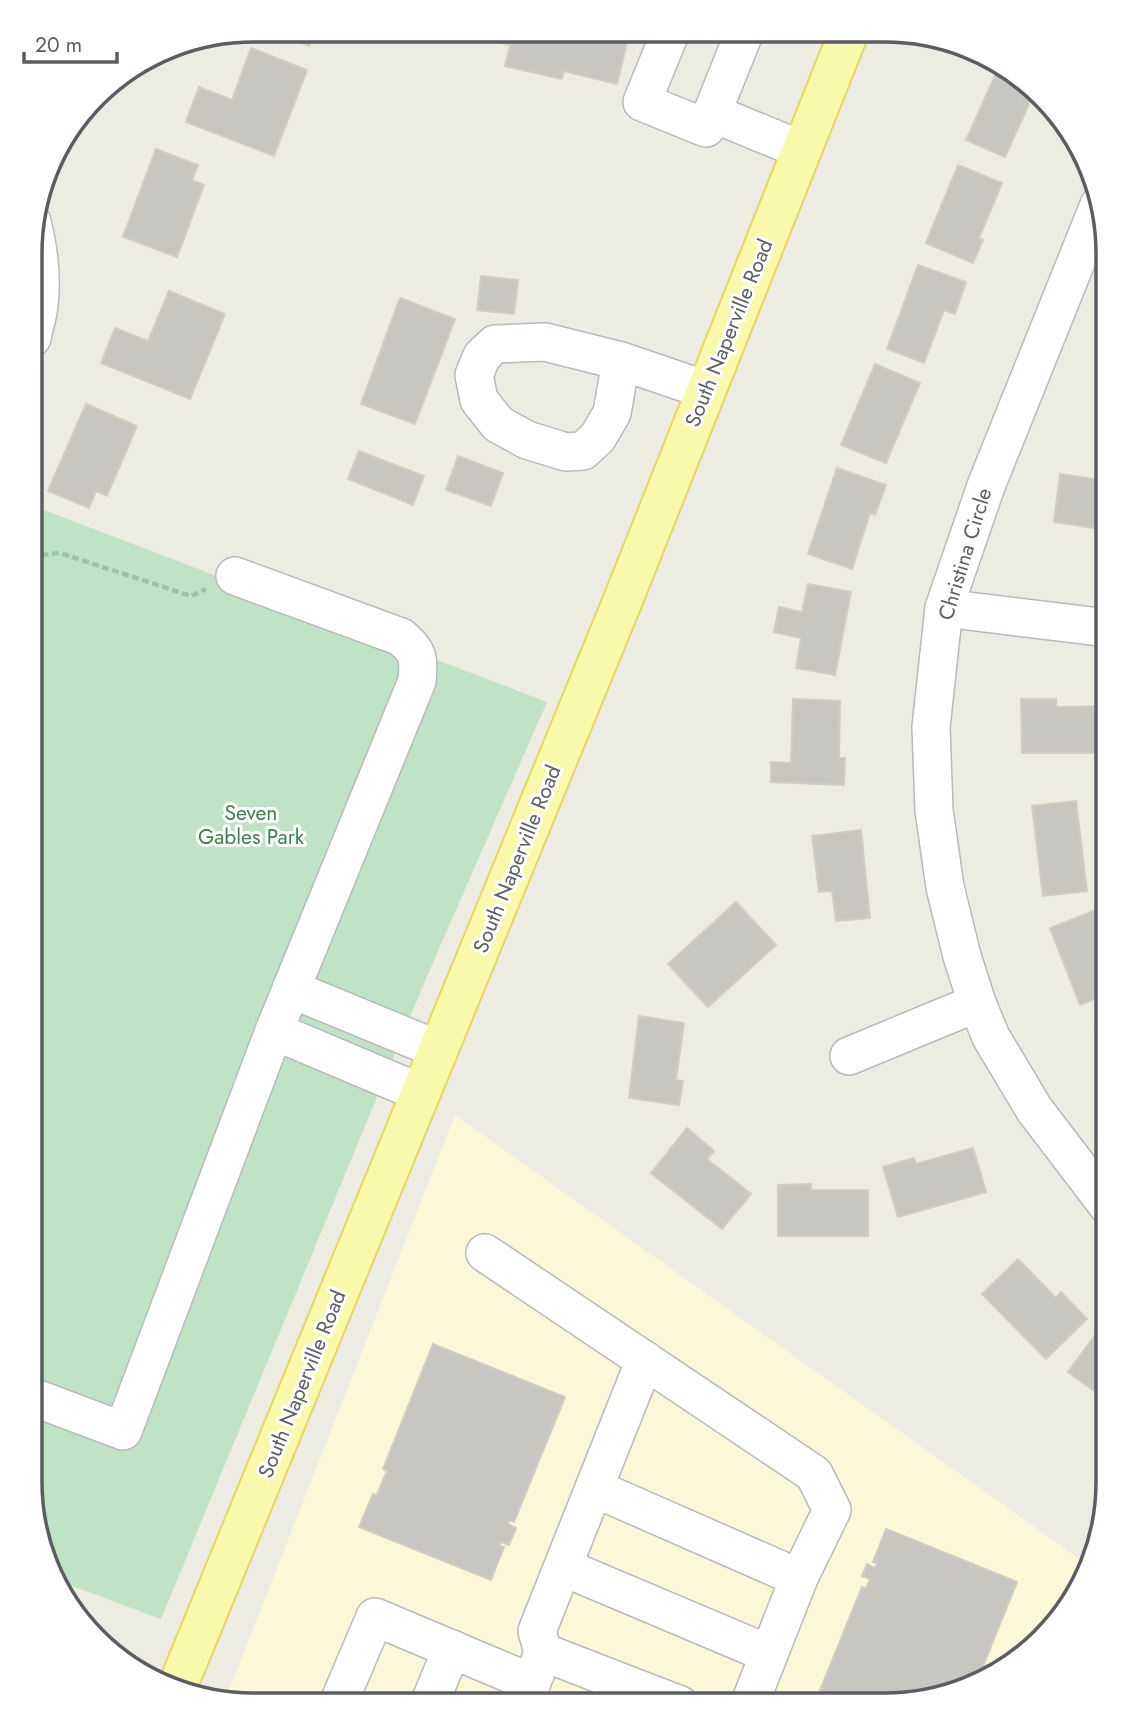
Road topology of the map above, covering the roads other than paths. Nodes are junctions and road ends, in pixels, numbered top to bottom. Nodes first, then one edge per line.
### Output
1 (667, 42) edge
2 (741, 42) edge
3 (845, 42) edge
4 (712, 113) junction
5 (802, 150) junction
6 (1093, 220) edge
7 (621, 361) dead end
8 (706, 390) junction
9 (236, 576) road end
10 (944, 608) junction
11 (1096, 627) edge
12 (291, 989) junction
13 (977, 1003) junction
14 (274, 1031) junction
15 (439, 1050) junction
16 (849, 1056) dead end
17 (421, 1093) junction
18 (1096, 1190) edge
19 (485, 1253) dead end
20 (645, 1360) junction
21 (42, 1401) edge
22 (594, 1488) junction
23 (562, 1567) junction
24 (799, 1578) junction
25 (452, 1649) junction
26 (769, 1654) junction
27 (180, 1680) edge
28 (533, 1680) edge
29 (343, 1693) edge
30 (434, 1693) edge
31 (609, 1693) edge
32 (754, 1693) edge

1 - 4 street
2 - 4 street
3 - 5 main road, South Naperville Road
4 - 5 street
5 - 8 main road, South Naperville Road
6 - 10 street, Christina Circle
7 - 8 street
8 - 15 main road, South Naperville Road
9 - 12 street
10 - 11 street
10 - 13 street, Christina Circle
12 - 14 street
12 - 15 street
13 - 16 street
13 - 18 street, Christina Circle
14 - 17 street
14 - 21 street
15 - 17 main road, South Naperville Road
17 - 27 main road, South Naperville Road
19 - 20 street
20 - 22 street
20 - 24 street
22 - 23 street
22 - 24 street
23 - 26 street
23 - 28 street
24 - 26 street
25 - 28 street
25 - 29 street
25 - 30 street
26 - 32 street
28 - 31 street

